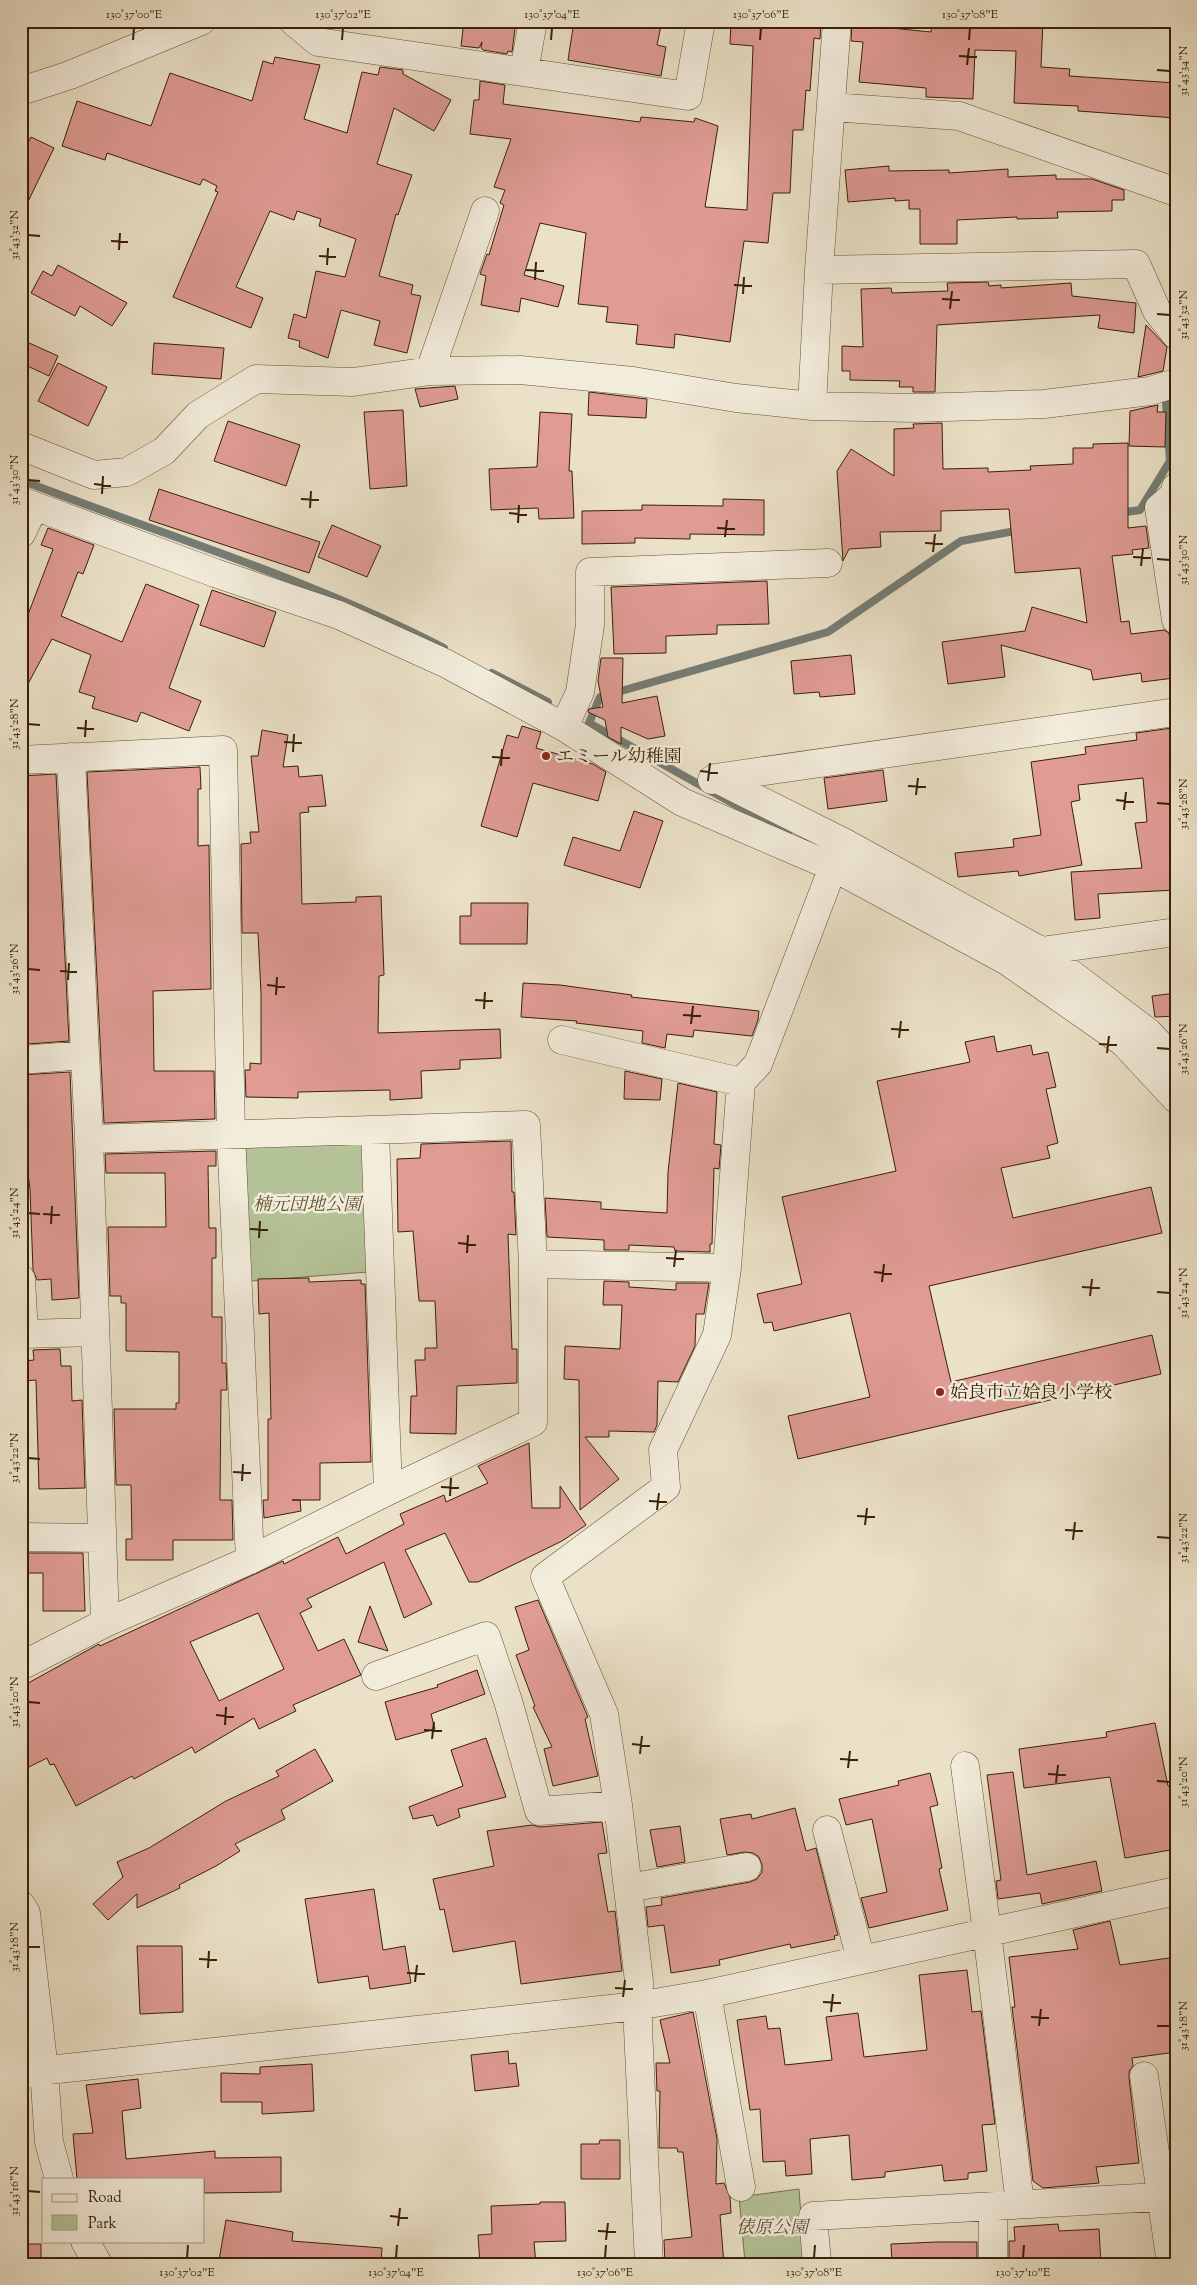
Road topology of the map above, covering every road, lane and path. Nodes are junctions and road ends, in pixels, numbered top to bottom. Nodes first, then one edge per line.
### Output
1 (202, 21) edge
2 (293, 21) edge
3 (532, 21) edge
4 (701, 21) edge
5 (837, 21) edge
6 (524, 71) junction
7 (21, 91) edge
8 (831, 107) junction
9 (1176, 192) edge
10 (484, 211) dead end
11 (819, 270) junction
12 (1176, 336) edge
13 (430, 371) junction
14 (1176, 383) edge
15 (812, 406) junction
16 (21, 446) edge
17 (1175, 492) edge
18 (27, 504) edge
19 (21, 534) edge
20 (828, 563) dead end
21 (1176, 620) edge
22 (1176, 712) edge
23 (564, 727) junction
24 (71, 757) junction
25 (21, 760) edge
26 (715, 778) junction
27 (682, 802) junction
28 (833, 867) junction
29 (1176, 932) edge
30 (1041, 951) junction
31 (562, 1040) dead end
32 (86, 1056) junction
33 (21, 1060) edge
34 (1176, 1062) edge
35 (741, 1082) junction
36 (1176, 1099) edge
37 (375, 1131) junction
38 (231, 1133) junction
39 (89, 1139) junction
40 (533, 1264) junction
41 (727, 1268) junction
42 (21, 1279) edge
43 (95, 1332) junction
44 (388, 1491) junction
45 (21, 1538) edge
46 (102, 1538) junction
47 (250, 1560) junction
48 (105, 1623) junction
49 (21, 1666) edge
50 (376, 1676) dead end
51 (965, 1766) dead end
52 (618, 1805) junction
53 (827, 1830) dead end
54 (747, 1867) dead end
55 (628, 1888) junction
56 (1176, 1891) edge
57 (21, 1905) edge
58 (987, 1932) junction
59 (861, 1960) junction
60 (707, 1994) junction
61 (637, 2006) junction
62 (33, 2072) edge
63 (1144, 2076) dead end
64 (58, 2178) edge
65 (741, 2187) dead end
66 (1169, 2197) edge
67 (1020, 2204) junction
68 (993, 2207) junction
69 (86, 2242) edge
70 (98, 2264) edge
71 (649, 2264) edge
72 (817, 2264) edge
73 (993, 2264) edge
74 (1171, 2264) edge

1 - 7 street
2 - 6 street
3 - 6 street
4 - 6 street
5 - 8 street
8 - 9 street
8 - 11 street
10 - 13 street
11 - 12 street
11 - 15 street
13 - 15 street
13 - 16 street
14 - 15 street
17 - 21 street
18 - 19 street
18 - 23 street
20 - 23 street
22 - 26 street
23 - 27 street
24 - 25 street
24 - 32 street
24 - 38 street
26 - 27 street
26 - 30 street
27 - 28 street
28 - 35 street
28 - 36 street
29 - 30 street
30 - 34 street
31 - 35 street
32 - 33 street
32 - 39 street
35 - 41 street
37 - 38 street
37 - 40 street
37 - 44 street
38 - 39 street
38 - 47 street
39 - 43 street
40 - 41 street
40 - 44 street
41 - 52 street
42 - 43 street
43 - 46 street
44 - 47 street
45 - 46 street
46 - 48 street
47 - 48 street
48 - 49 street
50 - 52 street
51 - 58 street
52 - 55 street
53 - 59 street
54 - 55 street
55 - 61 street
56 - 58 street
57 - 62 street
58 - 59 street
58 - 67 street
59 - 60 street
60 - 61 street
60 - 65 street
61 - 62 street
61 - 71 street
62 - 64 street
63 - 66 street
66 - 67 street
66 - 74 street
67 - 68 street
68 - 72 street
68 - 73 street
69 - 70 street

